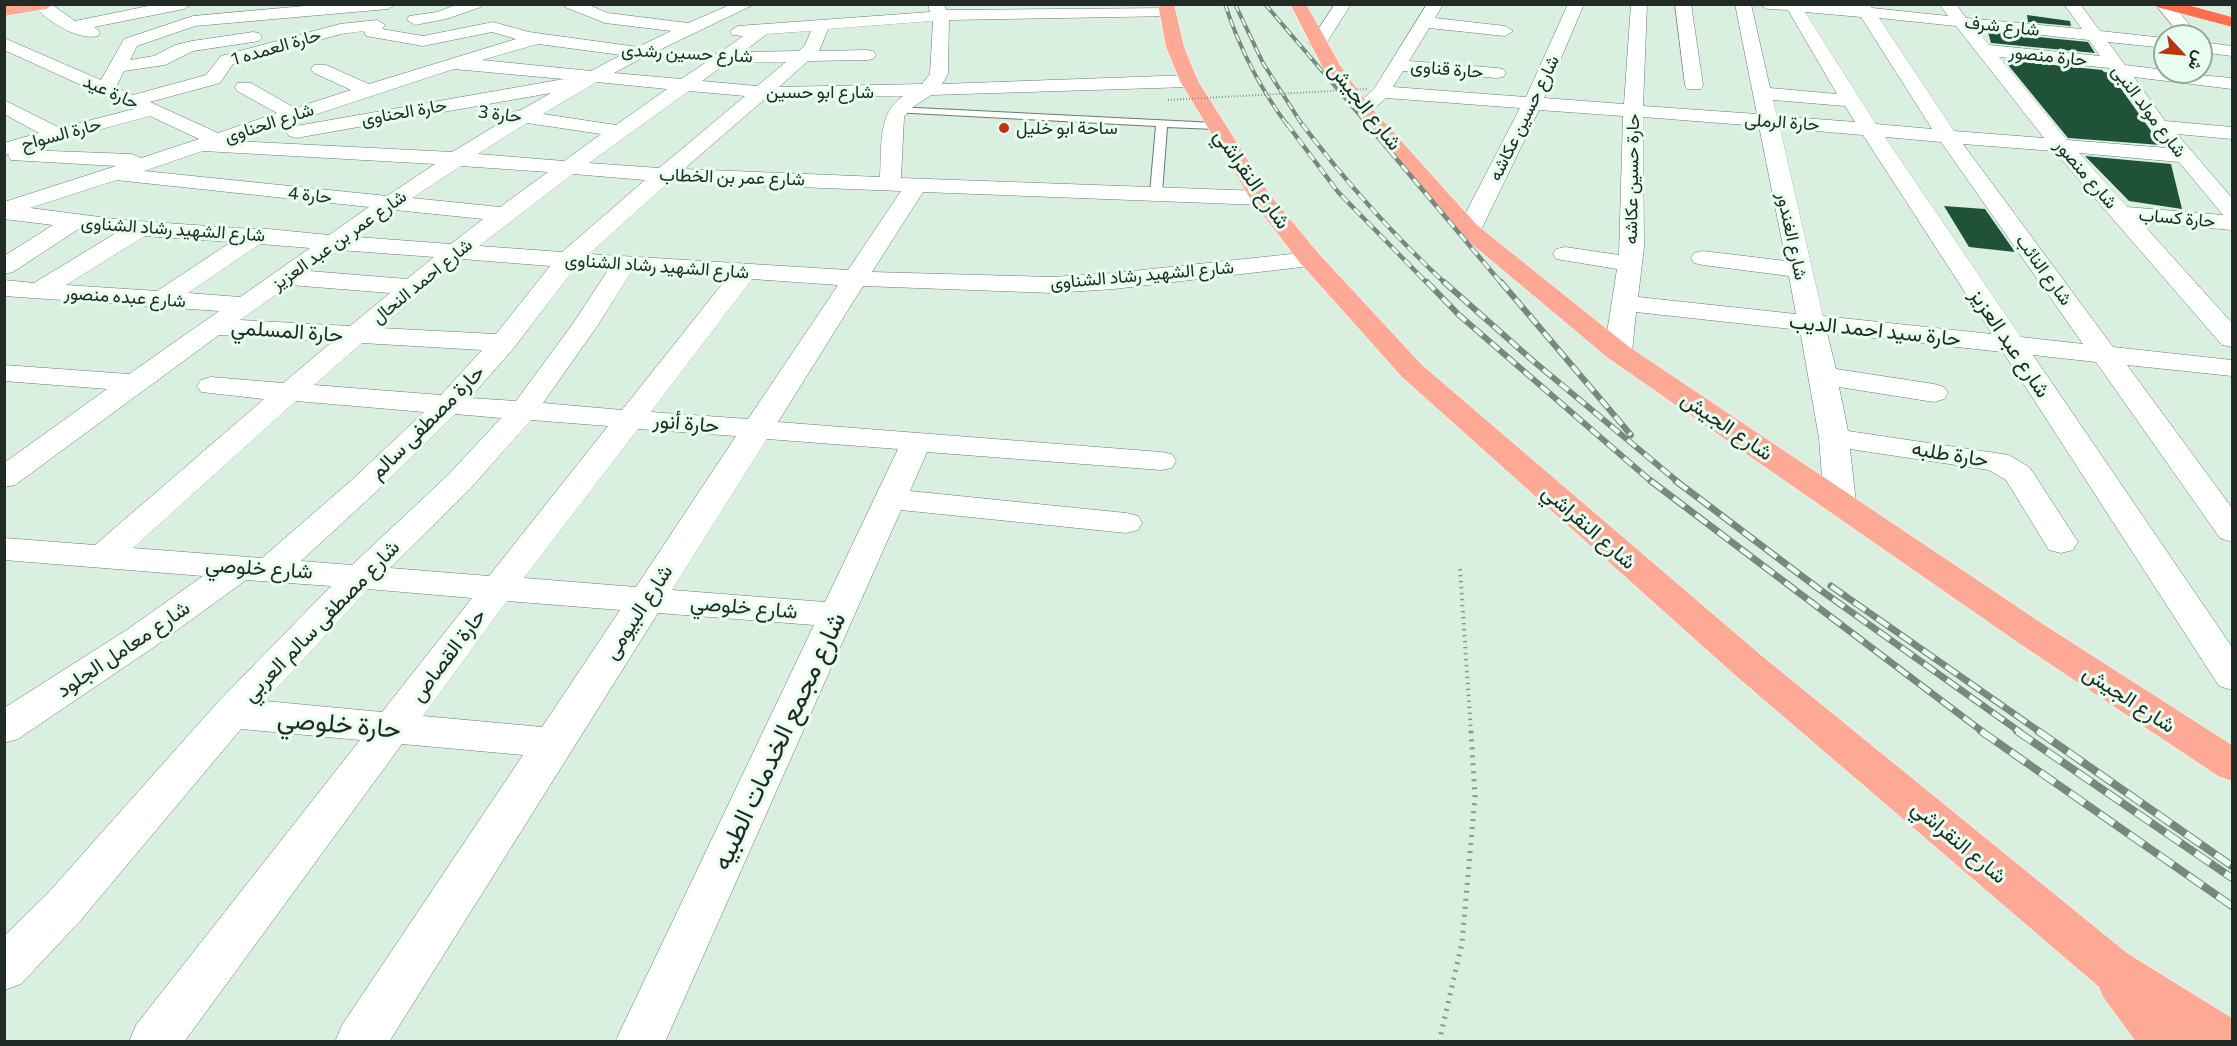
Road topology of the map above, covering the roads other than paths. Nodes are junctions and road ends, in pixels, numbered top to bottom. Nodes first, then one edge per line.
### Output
1 (116, 4) edge
2 (184, 4) edge
3 (388, 4) edge
4 (475, 4) edge
5 (747, 4) edge
6 (1298, 4) edge
7 (1343, 4) edge
8 (1434, 4) edge
9 (1576, 4) edge
10 (1639, 4) edge
11 (1683, 4) edge
12 (1743, 4) edge
13 (2072, 4) edge
14 (2163, 4) edge
15 (44, 5) edge
16 (1780, 5) edge
17 (1863, 8) edge
18 (574, 9) edge
19 (1167, 9) edge
20 (240, 10) edge
21 (938, 10) edge
22 (4, 11) edge
23 (331, 11) edge
24 (134, 13) junction
25 (1953, 13) edge
26 (687, 18) junction
27 (1424, 22) junction
28 (2232, 22) edge
29 (179, 23) junction
30 (397, 24) junction
31 (2180, 24) edge
32 (821, 26) junction
33 (72, 27) junction
34 (280, 28) dead end
35 (761, 30) junction
36 (538, 31) junction
37 (1505, 31) dead end
38 (372, 32) junction
39 (2096, 36) junction
40 (118, 40) junction
41 (2153, 42) edge
42 (4, 43) edge
43 (1318, 43) junction
44 (1410, 45) junction
45 (1432, 47) dead end
46 (2213, 49) edge
47 (1983, 50) junction
48 (2232, 51) edge
49 (641, 52) junction
50 (246, 55) junction
51 (674, 55) dead end
52 (867, 55) dead end
53 (170, 56) junction
54 (695, 57) dead end
55 (803, 57) junction
56 (298, 58) dead end
57 (723, 58) junction
58 (278, 63) dead end
59 (452, 63) junction
60 (1398, 65) junction
61 (2115, 66) junction
62 (116, 67) junction
63 (320, 69) dead end
64 (1497, 73) dead end
65 (592, 79) junction
66 (2232, 83) edge
67 (1694, 85) dead end
68 (682, 86) junction
69 (244, 87) dead end
70 (105, 89) junction
71 (367, 90) junction
72 (1178, 90) junction
73 (925, 91) junction
74 (760, 92) junction
75 (1762, 93) junction
76 (1370, 96) junction
77 (347, 97) junction
78 (131, 101) junction
79 (1851, 101) junction
80 (1532, 104) junction
81 (4, 106) edge
82 (437, 106) junction
83 (152, 110) junction
84 (897, 110) junction
85 (414, 111) junction
86 (1633, 112) junction
87 (294, 115) junction
88 (525, 116) junction
89 (1768, 121) junction
90 (1162, 123) junction
91 (1215, 126) junction
92 (2159, 126) junction
93 (618, 130) junction
94 (1870, 130) junction
95 (2232, 133) edge
96 (57, 135) junction
97 (1947, 136) junction
98 (214, 143) junction
99 (2060, 145) junction
100 (4, 149) edge
101 (340, 152) junction
102 (4, 155) edge
103 (2183, 156) junction
104 (457, 159) junction
105 (154, 161) junction
106 (566, 168) junction
107 (115, 174) junction
108 (664, 175) junction
109 (904, 183) junction
110 (2206, 183) junction
111 (2232, 186) edge
112 (1156, 193) junction
113 (1262, 198) junction
114 (390, 203) junction
115 (4, 211) edge
116 (2232, 212) edge
117 (2121, 213) junction
118 (506, 215) junction
119 (74, 222) junction
120 (2232, 223) edge
121 (141, 228) junction
122 (1469, 230) junction
123 (258, 235) junction
124 (334, 242) junction
125 (458, 251) junction
126 (1565, 254) dead end
127 (1703, 258) dead end
128 (1310, 259) junction
129 (568, 260) junction
130 (624, 264) junction
131 (1631, 264) junction
132 (1799, 270) junction
133 (6, 271) edge
134 (745, 271) junction
135 (285, 277) junction
136 (855, 278) junction
137 (414, 287) junction
138 (40, 290) junction
139 (162, 299) junction
140 (1624, 303) junction
141 (244, 305) junction
142 (1810, 322) junction
143 (215, 327) junction
144 (354, 336) junction
145 (2232, 339) edge
146 (503, 343) junction
147 (2011, 345) junction
148 (1618, 352) junction
149 (2105, 354) junction
150 (2232, 368) edge
151 (8, 376) edge
152 (1823, 376) junction
153 (134, 383) junction
154 (211, 386) dead end
155 (290, 392) junction
156 (1934, 393) dead end
157 (449, 404) junction
158 (524, 410) junction
159 (630, 418) junction
160 (758, 429) junction
161 (1834, 438) junction
162 (917, 441) junction
163 (1161, 461) dead end
164 (4, 478) edge
165 (890, 499) junction
166 (1840, 503) junction
167 (1126, 523) dead end
168 (2232, 531) edge
169 (2061, 542) dead end
170 (4, 549) edge
171 (102, 557) junction
172 (255, 568) junction
173 (361, 576) junction
174 (499, 587) junction
175 (647, 599) junction
176 (837, 615) junction
177 (2232, 676) edge
178 (231, 713) junction
179 (11, 717) edge
180 (392, 729) junction
181 (554, 743) junction
182 (2232, 765) edge
183 (2110, 968) junction
184 (4, 969) edge
185 (154, 1041) edge
186 (360, 1041) edge
187 (640, 1041) edge
188 (2169, 1041) edge
189 (2225, 1041) edge

1 - 24 street
2 - 24 street
3 - 23 street
4 - 30 street
5 - 26 street, شارع عمر بن عبد العزيز
6 - 43 main road, شارع الجيش
7 - 43 street
8 - 27 street
9 - 80 street, شارع حسين عكاشه
10 - 86 street, حارة حسين عكاشه
11 - 67 street
12 - 75 street, شارع الغندور
13 - 39 street, شارع مولد النبى
14 - 28 highway
14 - 31 street
15 - 22 main road
15 - 33 street
16 - 17 street, شارع شرف
16 - 79 street, شارع عبد العزيز
17 - 25 street, شارع شرف
17 - 97 street, شارع النائب
18 - 26 street
19 - 21 street
19 - 72 main road, شارع النقراشي
20 - 23 street
20 - 29 street
21 - 32 street
21 - 73 street
24 - 29 street
24 - 33 street
25 - 39 street, شارع شرف
25 - 47 street, شارع منصور
26 - 35 street
26 - 49 street, شارع عمر بن عبد العزيز
27 - 37 street
27 - 44 street
29 - 40 street
30 - 38 street
30 - 50 street, حارة العمده 1
32 - 35 street
32 - 55 street, حارة مصطفى سالم
33 - 40 street
34 - 53 street
35 - 57 street, شارع احمد النحال
36 - 38 street, شارع حسين رشدى
36 - 49 street, شارع حسين رشدى
36 - 59 street, شارع الحناوى
38 - 56 street
39 - 41 street, شارع شرف
39 - 61 street, شارع مولد النبى
40 - 62 street
42 - 70 street, حارة عيد
43 - 76 main road, شارع الجيش
44 - 45 street
44 - 60 street
46 - 48 street
47 - 61 street, حارة منصور
47 - 99 street, شارع منصور
49 - 51 street, شارع حسين رشدى
49 - 65 street, شارع عمر بن عبد العزيز
50 - 58 street
50 - 78 street, حارة العمده 1
52 - 55 street, شارع حسين رشدى
53 - 62 street
53 - 78 street
54 - 57 street, شارع حسين رشدى
55 - 57 street, شارع حسين رشدى
55 - 74 street, حارة مصطفى سالم
57 - 68 street, شارع احمد النحال
59 - 65 street, شارع ابو حسين
59 - 71 street, شارع الحناوى
60 - 64 street, حارة قناوى
60 - 76 street
61 - 66 street, حارة منصور
61 - 92 street, شارع مولد النبى
62 - 70 street
63 - 71 street
65 - 68 street, شارع ابو حسين
65 - 82 street, حارة الحناوى
65 - 88 street, شارع عمر بن عبد العزيز
68 - 74 street, شارع ابو حسين
68 - 93 street, شارع احمد النحال
69 - 87 street
70 - 78 street, حارة عيد
71 - 77 street, شارع الحناوى
72 - 73 street, شارع ابو حسين
72 - 91 main road, شارع النقراشي
73 - 74 street, شارع ابو حسين
73 - 84 street
74 - 108 street, حارة مصطفى سالم
75 - 79 street
75 - 89 street, شارع الغندور
76 - 80 street, حارة الرملى
76 - 122 main road, شارع الجيش
77 - 82 street, حارة 3
77 - 87 street, شارع الحناوى
78 - 83 street, حارة عيد
79 - 94 street, شارع عبد العزيز
80 - 86 street, حارة الرملى
80 - 122 street, شارع حسين عكاشه
81 - 96 street
82 - 85 street, حارة الحناوى
82 - 88 street, حارة 3
83 - 96 street, حارة السواح
83 - 98 street, حارة عيد
84 - 90 lane
84 - 109 street
85 - 98 street, حارة الحناوى
85 - 101 street
86 - 89 street, حارة الرملى
86 - 131 street, حارة حسين عكاشه
87 - 98 street, شارع الحناوى
88 - 93 street, حارة 3
88 - 104 street, شارع عمر بن عبد العزيز
89 - 94 street, حارة الرملى
89 - 132 street, شارع الغندور
90 - 91 lane
90 - 112 lane
91 - 113 main road, شارع النقراشي
92 - 95 street
92 - 103 street, شارع مولد النبى
93 - 106 street, شارع احمد النحال
94 - 97 street, حارة الرملى
94 - 147 street, شارع عبد العزيز
96 - 100 street, حارة السواح
97 - 99 street, حارة الرملى
97 - 149 street, شارع النائب
98 - 101 street, شارع عمر بن الخطاب
98 - 105 street, شارع الحناوى
99 - 103 street, حارة الرملى
99 - 117 street, شارع منصور
101 - 104 street, شارع عمر بن الخطاب
102 - 105 street
103 - 110 street, شارع مولد النبى
104 - 106 street, شارع عمر بن الخطاب
104 - 114 street, شارع عمر بن عبد العزيز
105 - 107 street, شارع الحناوى
106 - 108 street, شارع عمر بن الخطاب
106 - 118 street, شارع احمد النحال
107 - 114 street, حارة 4
107 - 115 street, شارع الحناوى
108 - 109 street, شارع عمر بن الخطاب
108 - 129 street, حارة مصطفى سالم
109 - 112 street, شارع عمر بن الخطاب
109 - 136 street, شارع البيومى
110 - 111 street
110 - 116 street, شارع مولد النبى
112 - 113 street, شارع عمر بن الخطاب
113 - 128 main road, شارع النقراشي
114 - 118 street, حارة 4
114 - 124 street, شارع عمر بن عبد العزيز
115 - 119 street, شارع الشهيد رشاد الشناوى
117 - 120 street, حارة كساب
117 - 145 street, شارع منصور
118 - 125 street, شارع احمد النحال
119 - 121 street, شارع الشهيد رشاد الشناوى
119 - 133 street
121 - 123 street, شارع الشهيد رشاد الشناوى
121 - 138 street
122 - 148 main road, شارع الجيش
123 - 124 street, شارع الشهيد رشاد الشناوى
123 - 139 street
124 - 125 street, شارع الشهيد رشاد الشناوى
124 - 135 street, شارع عمر بن عبد العزيز
125 - 129 street, شارع الشهيد رشاد الشناوى
125 - 137 street, شارع احمد النحال
126 - 131 street
127 - 132 street
128 - 136 street, شارع الشهيد رشاد الشناوى
128 - 183 main road, شارع النقراشي
129 - 130 street, شارع الشهيد رشاد الشناوى
129 - 146 street, حارة مصطفى سالم
130 - 134 street, شارع الشهيد رشاد الشناوى
130 - 158 street, شارع مصطفى سالم العربي
131 - 140 street, حارة حسين عكاشه
132 - 142 street, شارع الغندور
133 - 138 street, شارع عبده منصور
134 - 136 street, شارع الشهيد رشاد الشناوى
134 - 159 street, حارة القصاص
135 - 137 street
135 - 141 street, شارع عمر بن عبد العزيز
136 - 160 street, شارع البيومى
137 - 144 street, شارع احمد النحال
138 - 139 street, شارع عبده منصور
139 - 141 street, شارع عبده منصور
140 - 142 street, حارة سيد احمد الديب
140 - 148 street, حارة حسين عكاشه
141 - 143 street, شارع عمر بن عبد العزيز
142 - 147 street, حارة سيد احمد الديب
142 - 152 street, شارع الغندور
143 - 144 street, حارة المسلمي
143 - 153 street, شارع عمر بن عبد العزيز
144 - 146 street, حارة المسلمي
144 - 155 street, شارع احمد النحال
146 - 157 street, حارة مصطفى سالم
147 - 149 street, حارة سيد احمد الديب
147 - 177 street, شارع عبد العزيز
148 - 166 main road, شارع الجيش
149 - 150 street, حارة سيد احمد الديب
149 - 168 street, شارع النائب
151 - 153 street
152 - 156 street
152 - 161 street, شارع الغندور
153 - 164 street, شارع عمر بن عبد العزيز
154 - 155 street, حارة أنور
155 - 157 street, حارة أنور
155 - 171 street, شارع احمد النحال
157 - 158 street, حارة أنور
157 - 172 street, حارة مصطفى سالم
158 - 159 street, حارة أنور
158 - 173 street, شارع مصطفى سالم العربي
159 - 160 street, حارة أنور
159 - 174 street, حارة القصاص
160 - 162 street, حارة أنور
160 - 175 street, شارع البيومى
161 - 166 street, شارع الغندور
161 - 169 street, حارة طلبه
162 - 163 street, حارة أنور
162 - 165 street, شارع مجمع الخدمات الطبيه
165 - 167 street
165 - 176 street, شارع مجمع الخدمات الطبيه
166 - 182 main road, شارع الجيش
170 - 171 street, شارع خلوصي
171 - 172 street, شارع خلوصي
172 - 173 street, شارع خلوصي
172 - 179 street, شارع معامل الجلود
173 - 174 street, شارع خلوصي
173 - 178 street, شارع مصطفى سالم العربي
174 - 175 street, شارع خلوصي
174 - 180 street, حارة القصاص
175 - 176 street, شارع خلوصي
175 - 181 street, شارع البيومى
176 - 187 street, شارع مجمع الخدمات الطبيه
178 - 180 street, حارة خلوصي
178 - 184 street, شارع مصطفى سالم العربي
180 - 181 street, حارة خلوصي
180 - 185 street, حارة القصاص
181 - 186 street, شارع البيومى
183 - 188 main road, شارع النقراشي
183 - 189 main road, شارع النقراشي

